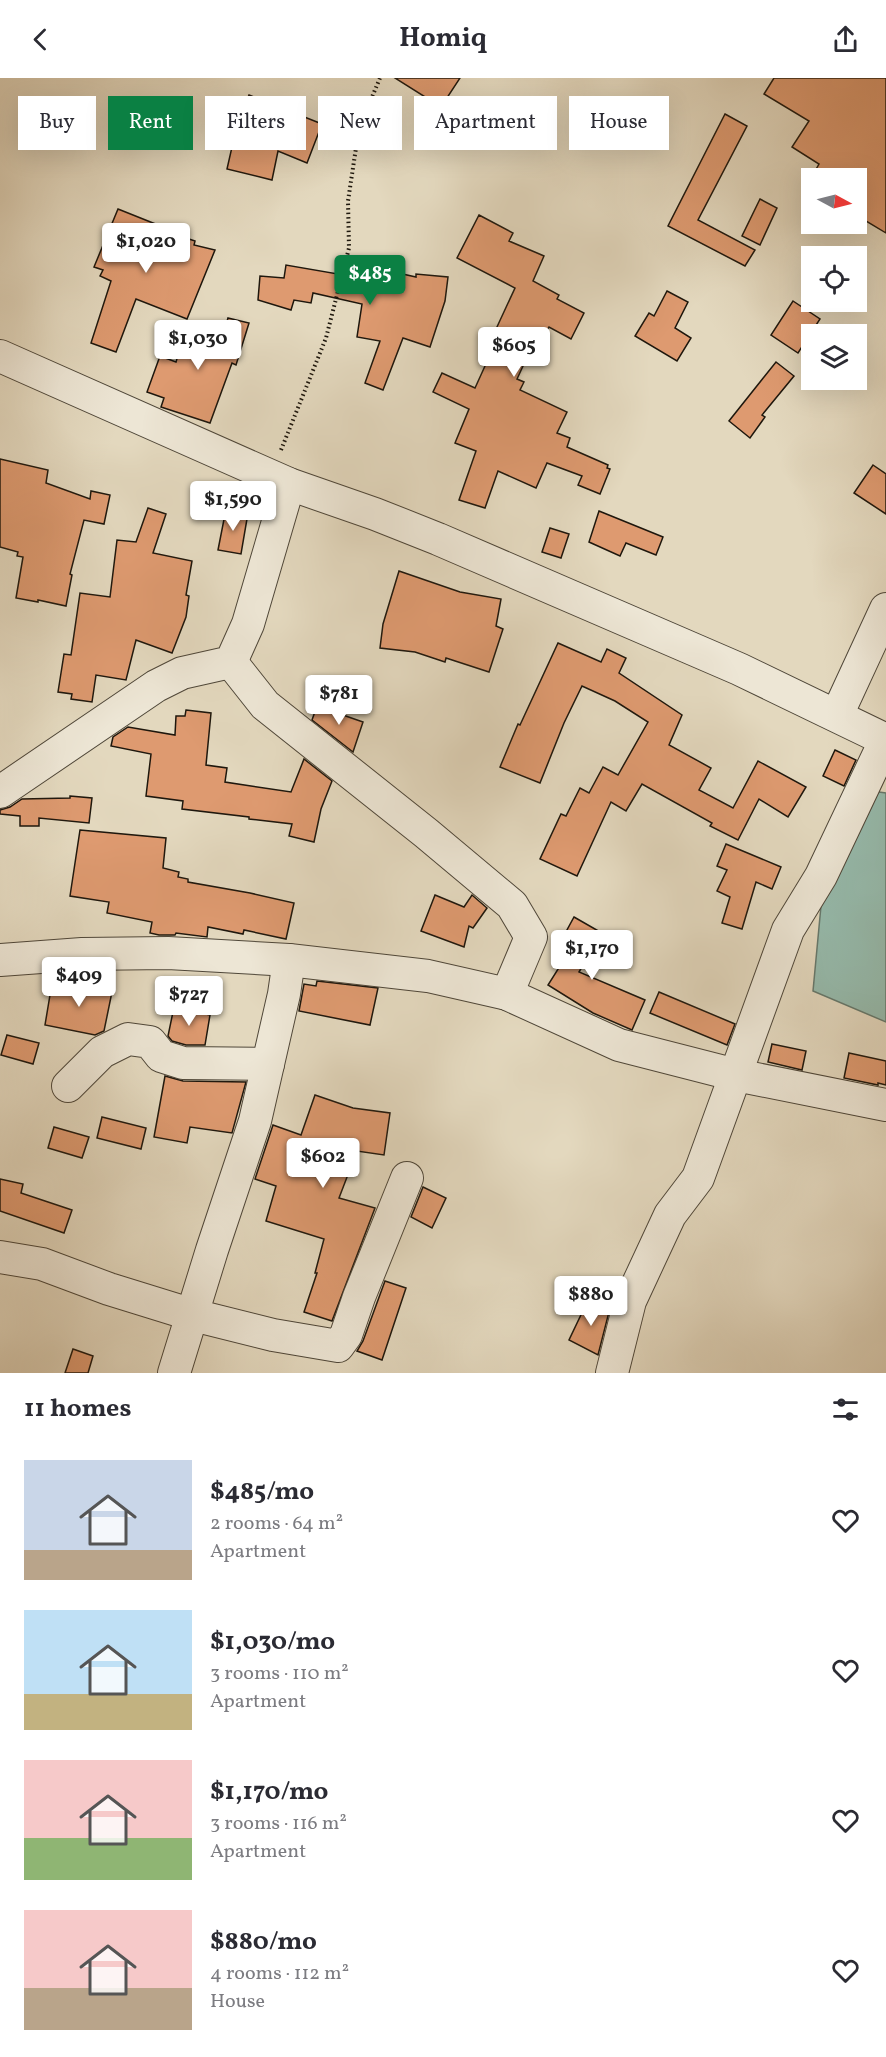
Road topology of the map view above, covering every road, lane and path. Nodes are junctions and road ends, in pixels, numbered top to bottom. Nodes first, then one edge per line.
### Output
1 (380, 78) edge
2 (0, 356) edge
3 (280, 480) junction
4 (886, 609) edge
5 (231, 662) junction
6 (837, 715) junction
7 (886, 739) edge
8 (0, 792) edge
9 (0, 960) edge
10 (289, 960) junction
11 (507, 994) junction
12 (268, 1064) junction
13 (736, 1075) junction
14 (68, 1086) dead end
15 (886, 1104) edge
16 (407, 1178) dead end
17 (0, 1257) edge
18 (193, 1315) junction
19 (174, 1373) edge
20 (612, 1373) edge

1 - 3 path
2 - 3 street
3 - 5 street
3 - 6 street
4 - 6 street
5 - 8 street
5 - 11 street
6 - 7 street
7 - 13 street
9 - 10 street
10 - 11 street
10 - 12 street
11 - 13 street
12 - 14 street
12 - 18 street
13 - 15 street
13 - 20 street
16 - 18 street
17 - 18 street
18 - 19 street

